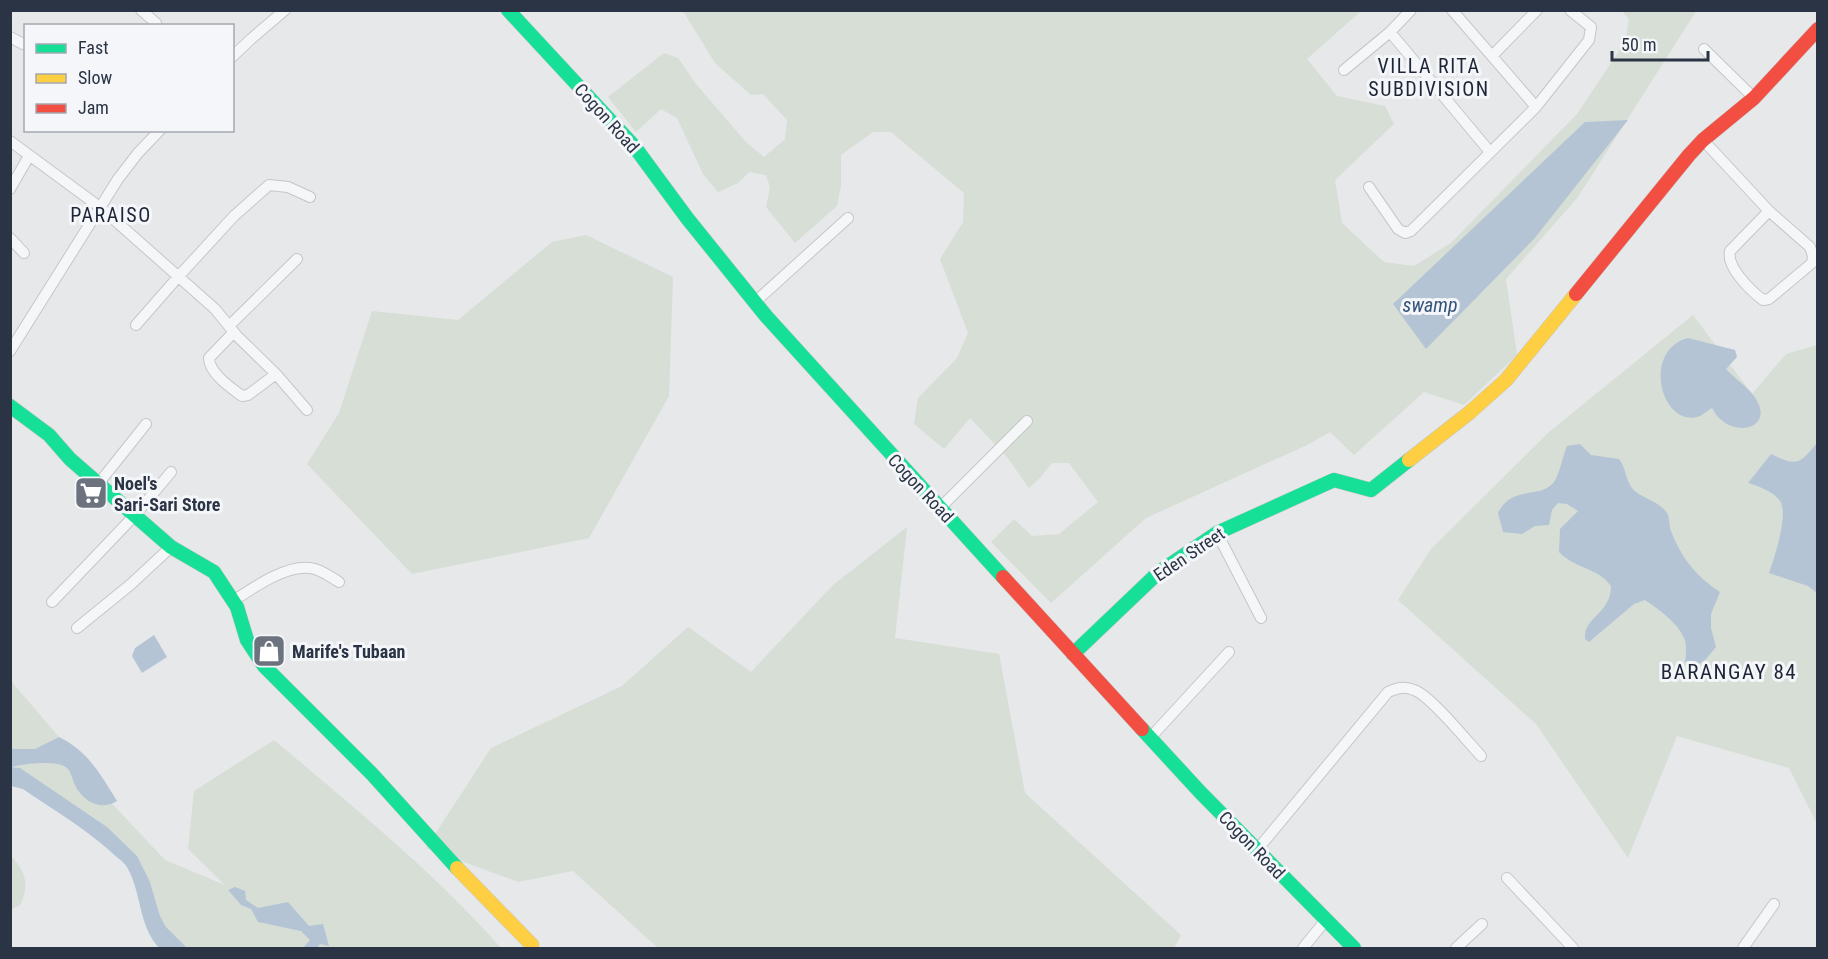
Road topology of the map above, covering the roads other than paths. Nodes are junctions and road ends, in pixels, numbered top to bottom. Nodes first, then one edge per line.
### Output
1 (141, 10) edge
2 (285, 10) edge
3 (508, 10) edge
4 (1411, 10) edge
5 (1452, 10) edge
6 (1537, 10) edge
7 (1570, 10) edge
8 (156, 23) dead end
9 (1818, 29) edge
10 (1390, 32) junction
11 (10, 37) edge
12 (23, 44) dead end
13 (1704, 49) dead end
14 (234, 55) edge
15 (1492, 56) junction
16 (1344, 70) dead end
17 (1754, 98) junction
18 (1536, 107) junction
19 (158, 132) edge
20 (1703, 140) junction
21 (10, 141) edge
22 (1490, 152) junction
23 (29, 156) junction
24 (1369, 186) dead end
25 (10, 189) edge
26 (310, 197) dead end
27 (101, 208) junction
28 (1769, 211) junction
29 (848, 218) dead end
30 (10, 238) edge
31 (24, 253) dead end
32 (297, 259) dead end
33 (178, 277) junction
34 (755, 302) junction
35 (136, 326) dead end
36 (232, 329) junction
37 (10, 351) edge
38 (276, 374) junction
39 (10, 406) edge
40 (307, 410) dead end
41 (1027, 421) dead end
42 (146, 424) dead end
43 (171, 472) dead end
44 (99, 483) junction
45 (940, 508) junction
46 (135, 515) junction
47 (1216, 533) junction
48 (171, 547) junction
49 (339, 582) dead end
50 (233, 601) junction
51 (52, 602) dead end
52 (1262, 618) dead end
53 (77, 628) dead end
54 (1229, 652) dead end
55 (1072, 654) junction
56 (1150, 738) junction
57 (1481, 756) dead end
58 (1257, 850) junction
59 (1507, 878) dead end
60 (1773, 904) dead end
61 (1325, 921) junction
62 (1482, 924) dead end
63 (532, 945) dead end
64 (1304, 948) edge
65 (1354, 948) edge
66 (1456, 948) edge
67 (1573, 948) edge
68 (1743, 948) edge

1 - 8 street
2 - 14 street
3 - 34 street, Cogon Road
4 - 10 street
5 - 15 street
6 - 15 street
7 - 18 street
9 - 17 street
10 - 16 street
10 - 22 street
11 - 12 street
13 - 17 street
15 - 18 street
17 - 20 street
18 - 22 street
19 - 27 street
20 - 28 street
20 - 47 street, Eden Street
21 - 23 street
22 - 24 street
23 - 25 street
23 - 27 street
26 - 33 street
27 - 33 street
27 - 37 street
28 - 28 street
29 - 34 street
30 - 31 street
32 - 36 street
33 - 35 street
33 - 36 street
34 - 45 street, Cogon Road
36 - 38 street
36 - 38 street
38 - 40 street
39 - 44 street
41 - 45 street
42 - 44 street
43 - 46 street
44 - 46 street
45 - 55 street, Cogon Road
46 - 48 street
46 - 51 street
47 - 52 street
47 - 55 street, Eden Street
48 - 50 street
48 - 53 street
49 - 50 street
50 - 63 street
54 - 56 street
55 - 56 street, Cogon Road
56 - 58 street, Cogon Road
57 - 58 street
58 - 61 street, Cogon Road
59 - 67 street
60 - 68 street
61 - 64 street
61 - 65 street, Cogon Road
62 - 66 street

